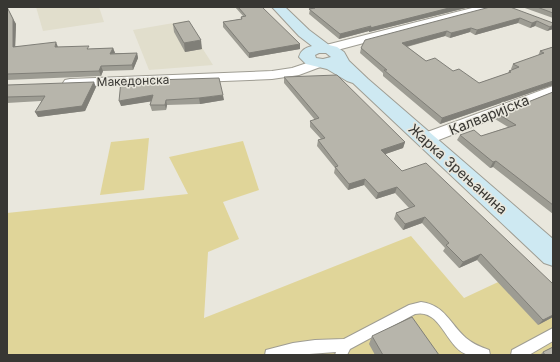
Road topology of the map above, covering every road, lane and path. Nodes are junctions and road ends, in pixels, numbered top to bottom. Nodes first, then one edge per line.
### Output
1 (278, 7) edge
2 (488, 7) edge
3 (323, 55) junction
4 (54, 84) edge
5 (553, 90) edge
6 (425, 139) junction
7 (553, 256) edge
8 (553, 334) edge
9 (343, 350) edge
10 (271, 355) edge
11 (484, 355) edge
12 (517, 355) edge

1 - 3 main road
2 - 3 street, Македонска
3 - 4 street, Македонска
3 - 6 main road, Жарка Зрењанина
5 - 6 street, Калваријска
6 - 7 main road, Жарка Зрењанина
8 - 12 lane
9 - 10 lane
9 - 11 lane

